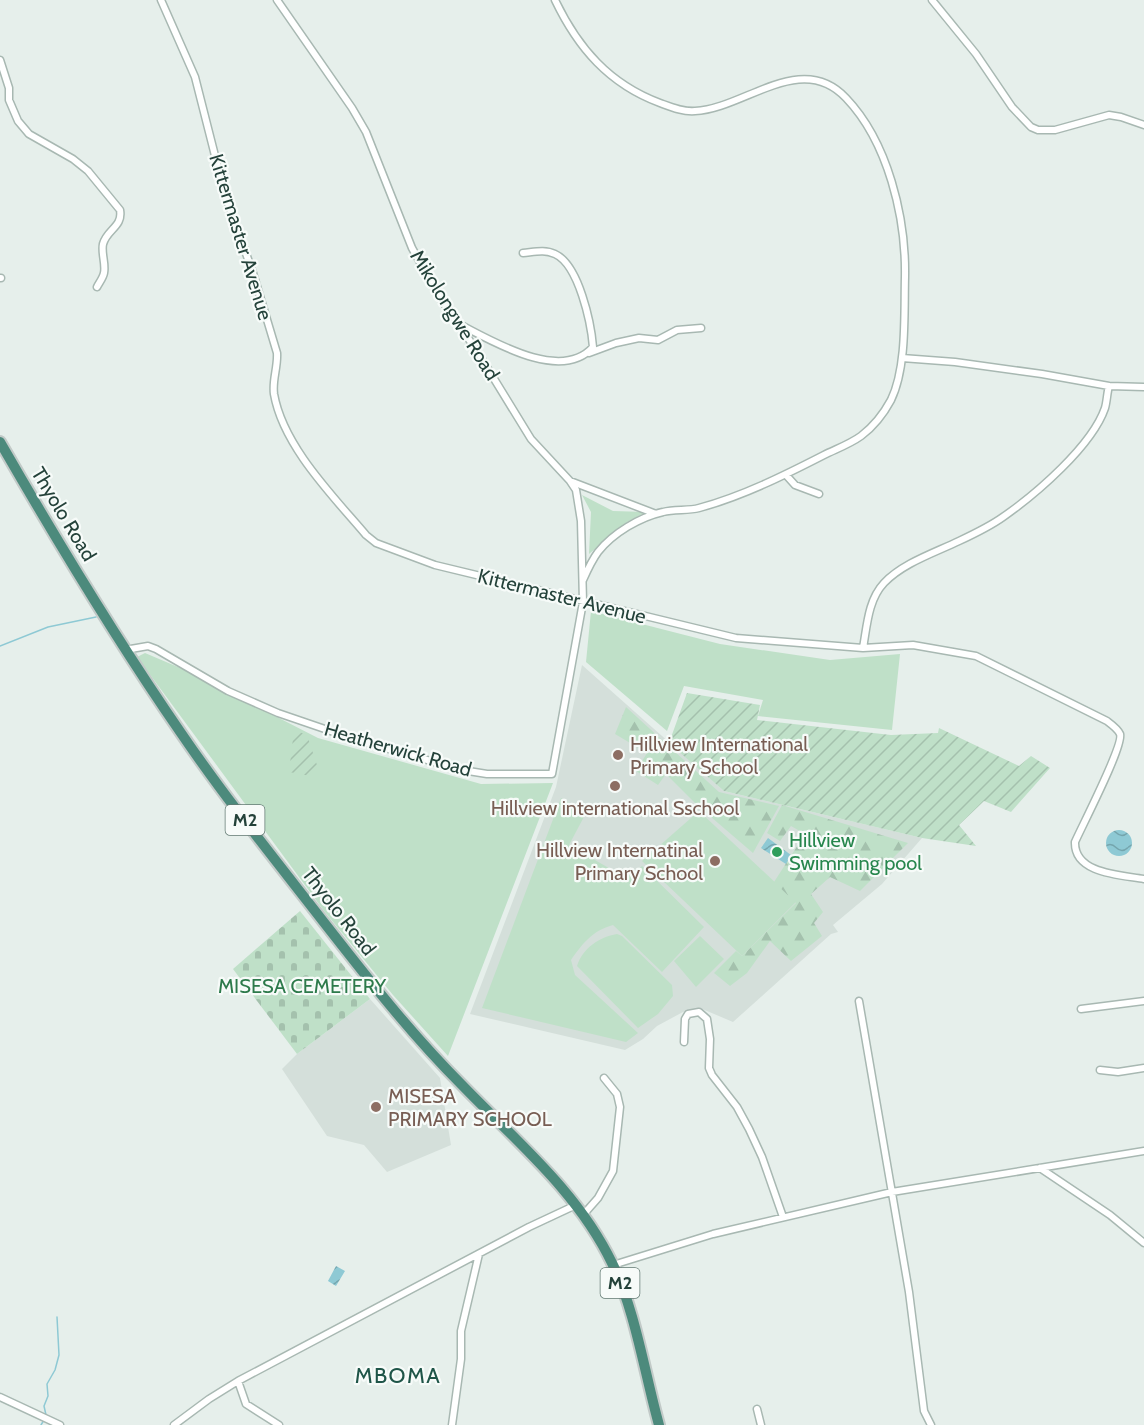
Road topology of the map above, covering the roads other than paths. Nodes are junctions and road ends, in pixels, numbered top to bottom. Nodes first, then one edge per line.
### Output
1 (161, 0) edge
2 (277, 0) edge
3 (555, 0) edge
4 (932, 0) edge
5 (0, 60) edge
6 (1144, 125) edge
7 (523, 253) dead end
8 (97, 287) dead end
9 (457, 323) junction
10 (701, 328) dead end
11 (586, 354) junction
12 (902, 358) junction
13 (1108, 386) junction
14 (1144, 387) edge
15 (0, 442) edge
16 (786, 475) junction
17 (570, 481) junction
18 (819, 494) dead end
19 (657, 514) junction
20 (582, 581) junction
21 (583, 602) junction
22 (863, 648) junction
23 (124, 650) junction
24 (1144, 879) edge
25 (859, 1001) dead end
26 (1144, 1001) edge
27 (1081, 1008) dead end
28 (684, 1042) dead end
29 (1144, 1068) edge
30 (1100, 1070) dead end
31 (603, 1078) dead end
32 (1144, 1151) edge
33 (1040, 1168) junction
34 (892, 1192) junction
35 (576, 1205) junction
36 (583, 1215) junction
37 (783, 1217) junction
38 (1144, 1243) edge
39 (479, 1254) junction
40 (613, 1265) junction
41 (238, 1381) junction
42 (0, 1397) edge
43 (757, 1409) dead end
44 (60, 1425) edge
45 (174, 1425) edge
46 (279, 1425) edge
47 (452, 1425) edge
48 (659, 1425) edge
49 (761, 1425) edge
50 (931, 1425) edge

1 - 21 street, Kittermaster Avenue
2 - 9 street, Mikolongwe Road
3 - 12 street
4 - 6 street
5 - 8 street
7 - 11 street
9 - 11 street
9 - 17 street, Mikolongwe Road
10 - 11 street
12 - 13 street
12 - 16 street
13 - 14 street
13 - 22 street
15 - 23 highway, Thyolo Road / M2
16 - 18 street
16 - 19 street
17 - 19 street
17 - 20 street, Mikolongwe Road
19 - 20 street
20 - 21 street, Mikolongwe Road
21 - 22 street, Kittermaster Avenue
21 - 23 street, Heatherwick Road
22 - 24 street, Kittermaster Avenue
23 - 35 highway, Thyolo Road / M2
25 - 34 street
26 - 27 street
28 - 37 street
29 - 30 street
31 - 36 street
32 - 33 street
33 - 34 street
33 - 38 street
34 - 37 street
34 - 50 street
35 - 36 highway, Thyolo Road / M2
35 - 39 street
36 - 40 highway, Thyolo Road / M2
37 - 40 street
39 - 41 street
39 - 47 street
40 - 48 highway, Thyolo Road / M2
41 - 45 street
41 - 46 street
42 - 44 street
43 - 49 street

